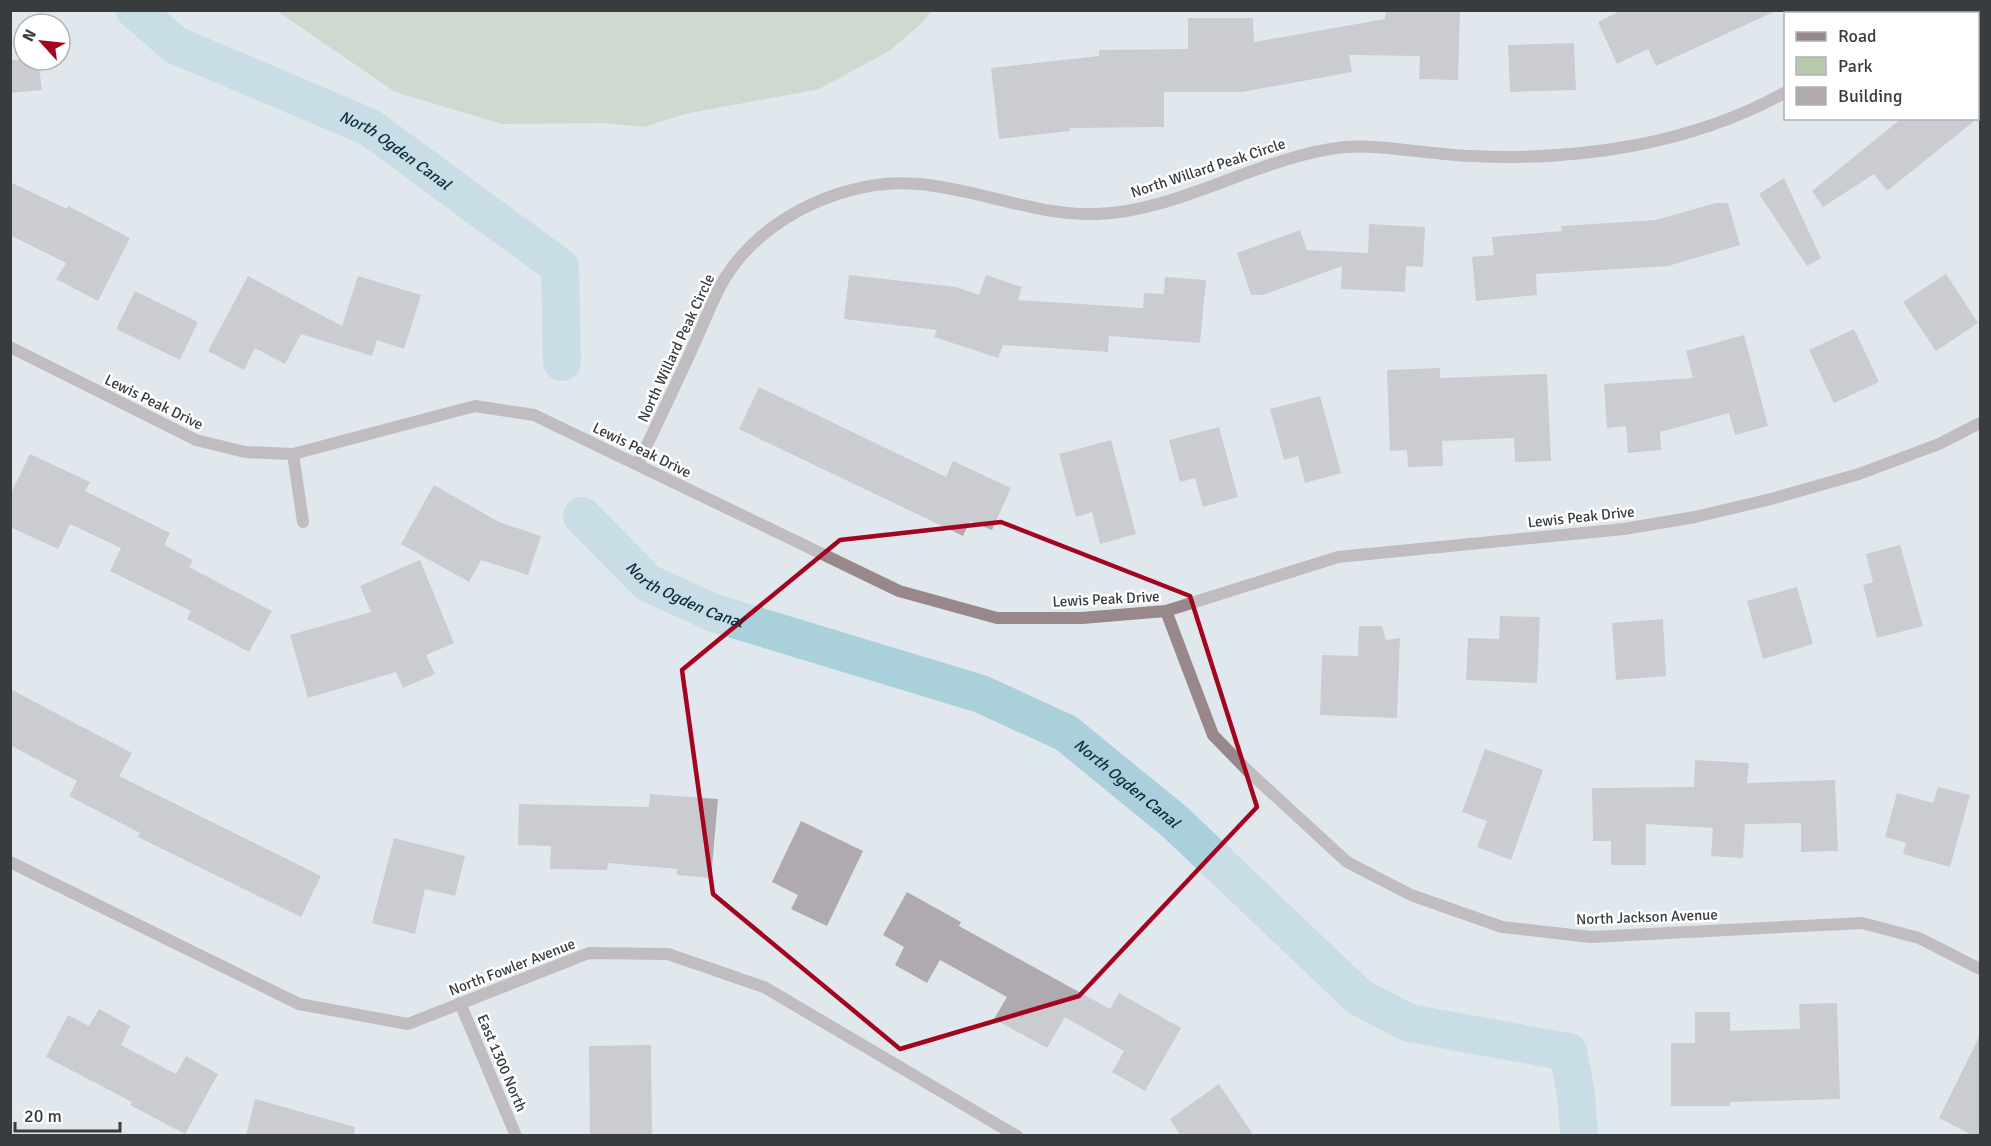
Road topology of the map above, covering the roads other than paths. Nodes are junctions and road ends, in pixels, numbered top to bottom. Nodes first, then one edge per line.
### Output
1 (1784, 92) edge
2 (10, 347) edge
3 (1980, 423) edge
4 (293, 454) junction
5 (638, 464) junction
6 (303, 522) dead end
7 (1166, 611) junction
8 (10, 862) edge
9 (1980, 969) edge
10 (460, 1003) junction
11 (516, 1136) edge
12 (1017, 1136) edge

1 - 5 street, North Willard Peak Circle
2 - 4 street, Lewis Peak Drive
3 - 7 street, Lewis Peak Drive
4 - 5 street, Lewis Peak Drive
4 - 6 street
5 - 7 street, Lewis Peak Drive
7 - 9 street, North Jackson Avenue
8 - 10 street, North Fowler Avenue
10 - 11 street, East 1300 North
10 - 12 street, North Fowler Avenue

